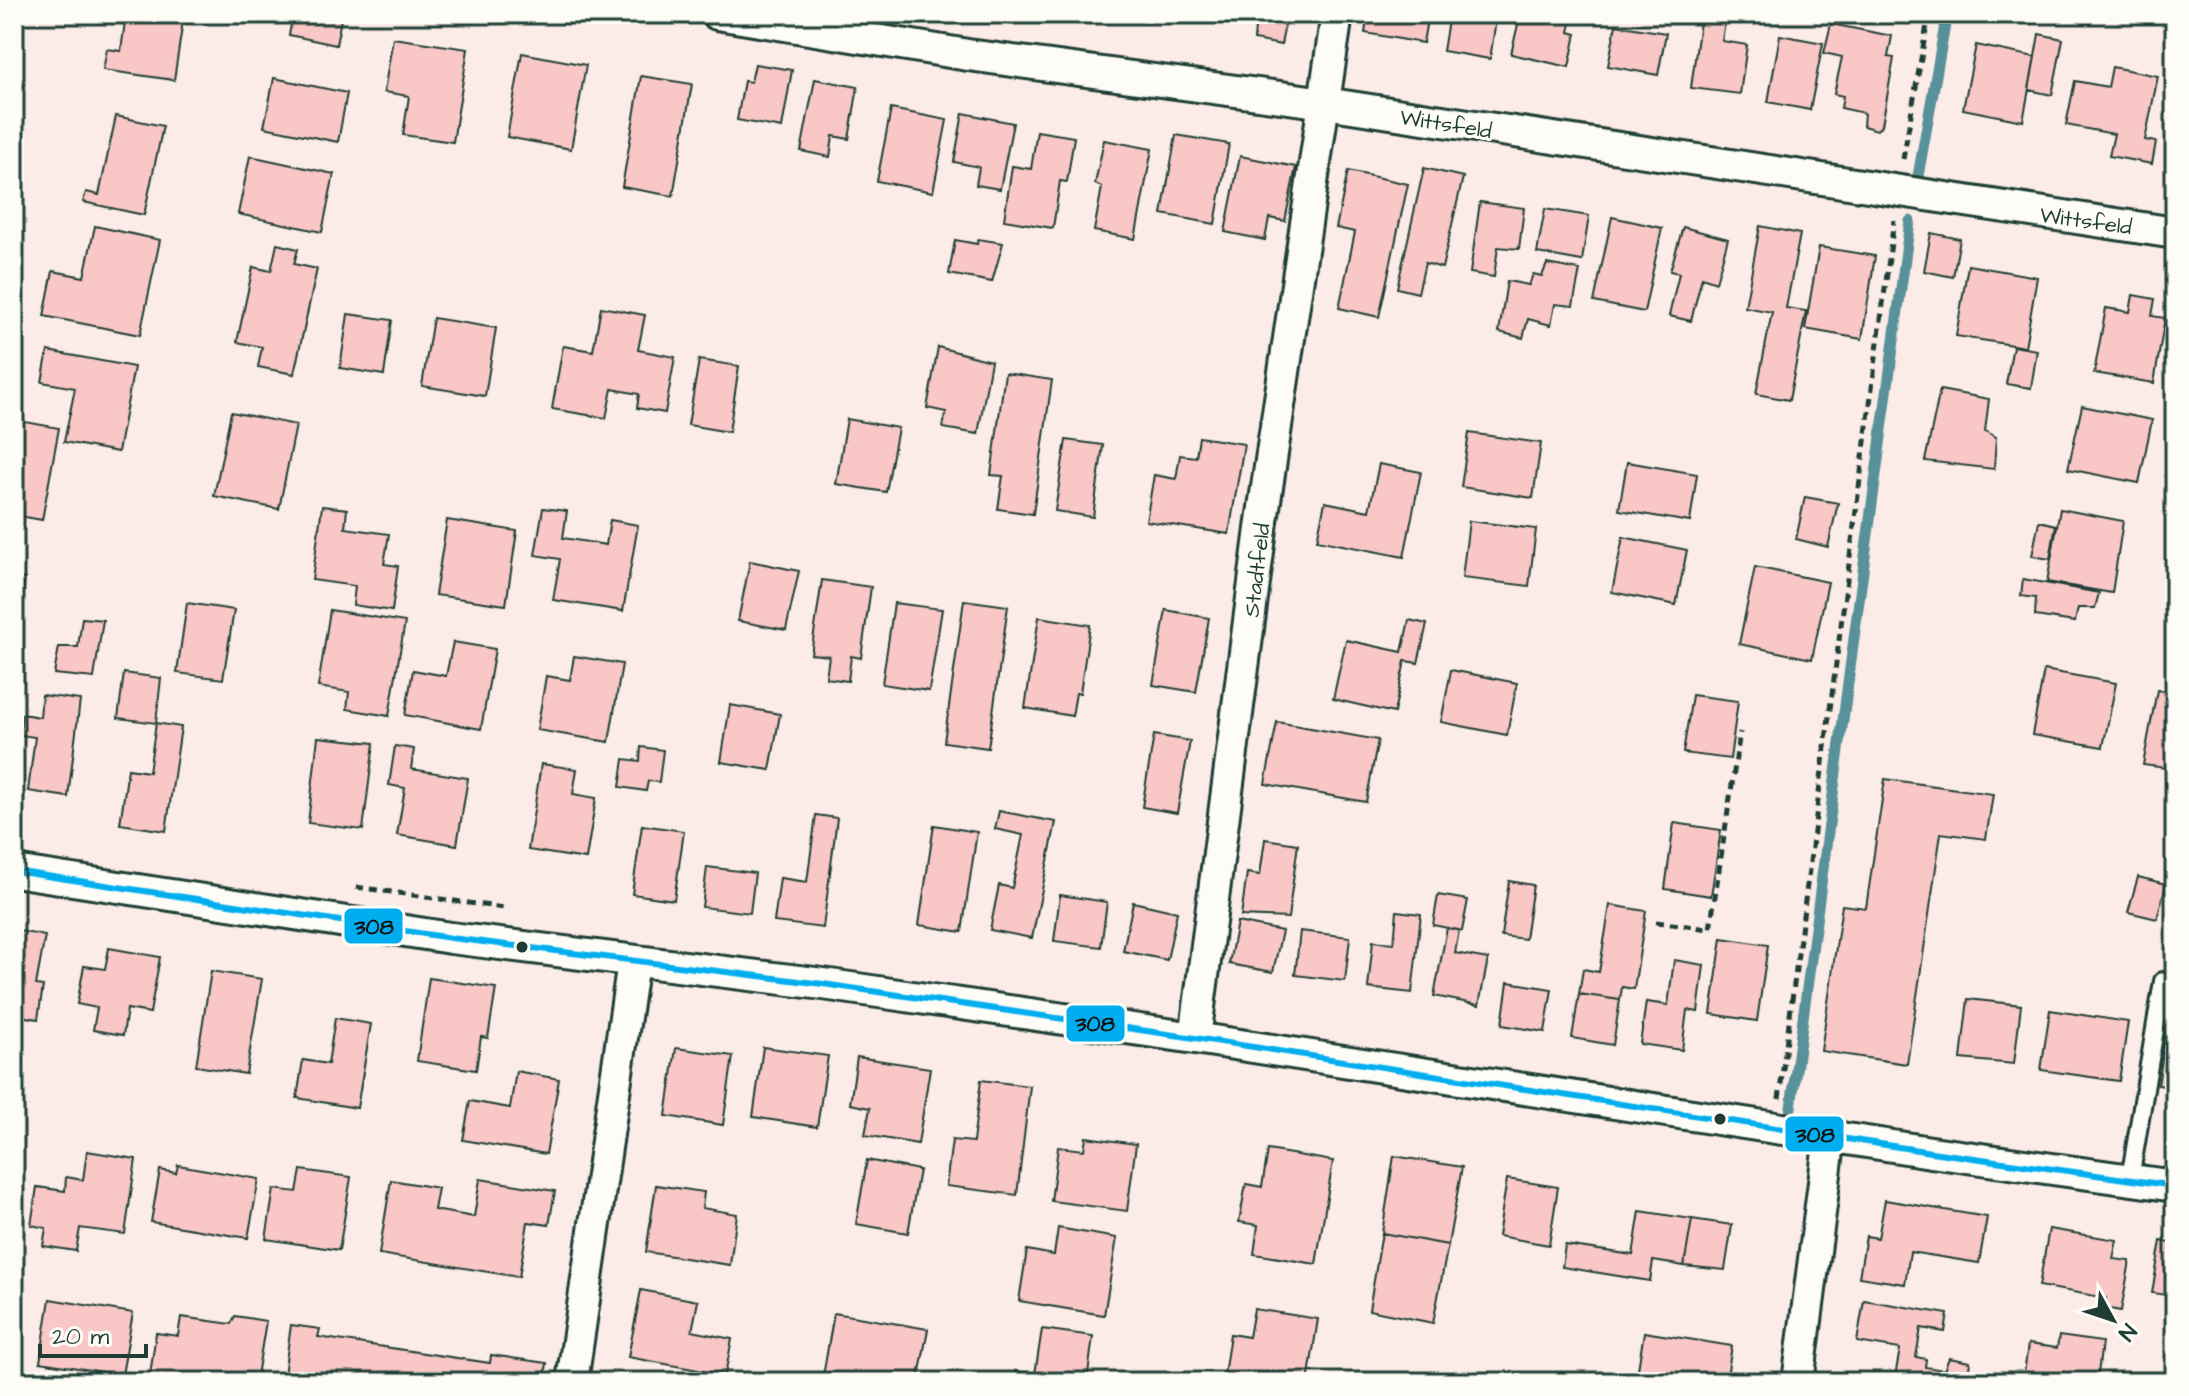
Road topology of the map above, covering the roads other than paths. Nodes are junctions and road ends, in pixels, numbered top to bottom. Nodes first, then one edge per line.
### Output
1 (717, 14) edge
2 (1337, 14) edge
3 (1325, 103) junction
4 (2175, 233) edge
5 (14, 871) edge
6 (633, 962) junction
7 (2163, 981) dead end
8 (1195, 1038) junction
9 (1830, 1136) junction
10 (2130, 1179) junction
11 (2175, 1186) edge
12 (572, 1382) edge
13 (1798, 1382) edge

1 - 3 street, Wittsfeld
2 - 3 street, Stadtfeld
3 - 4 street, Wittsfeld
3 - 8 street, Stadtfeld
5 - 6 street
6 - 8 street
6 - 12 street
7 - 10 lane
8 - 9 street
9 - 10 street
9 - 13 street
10 - 11 street

